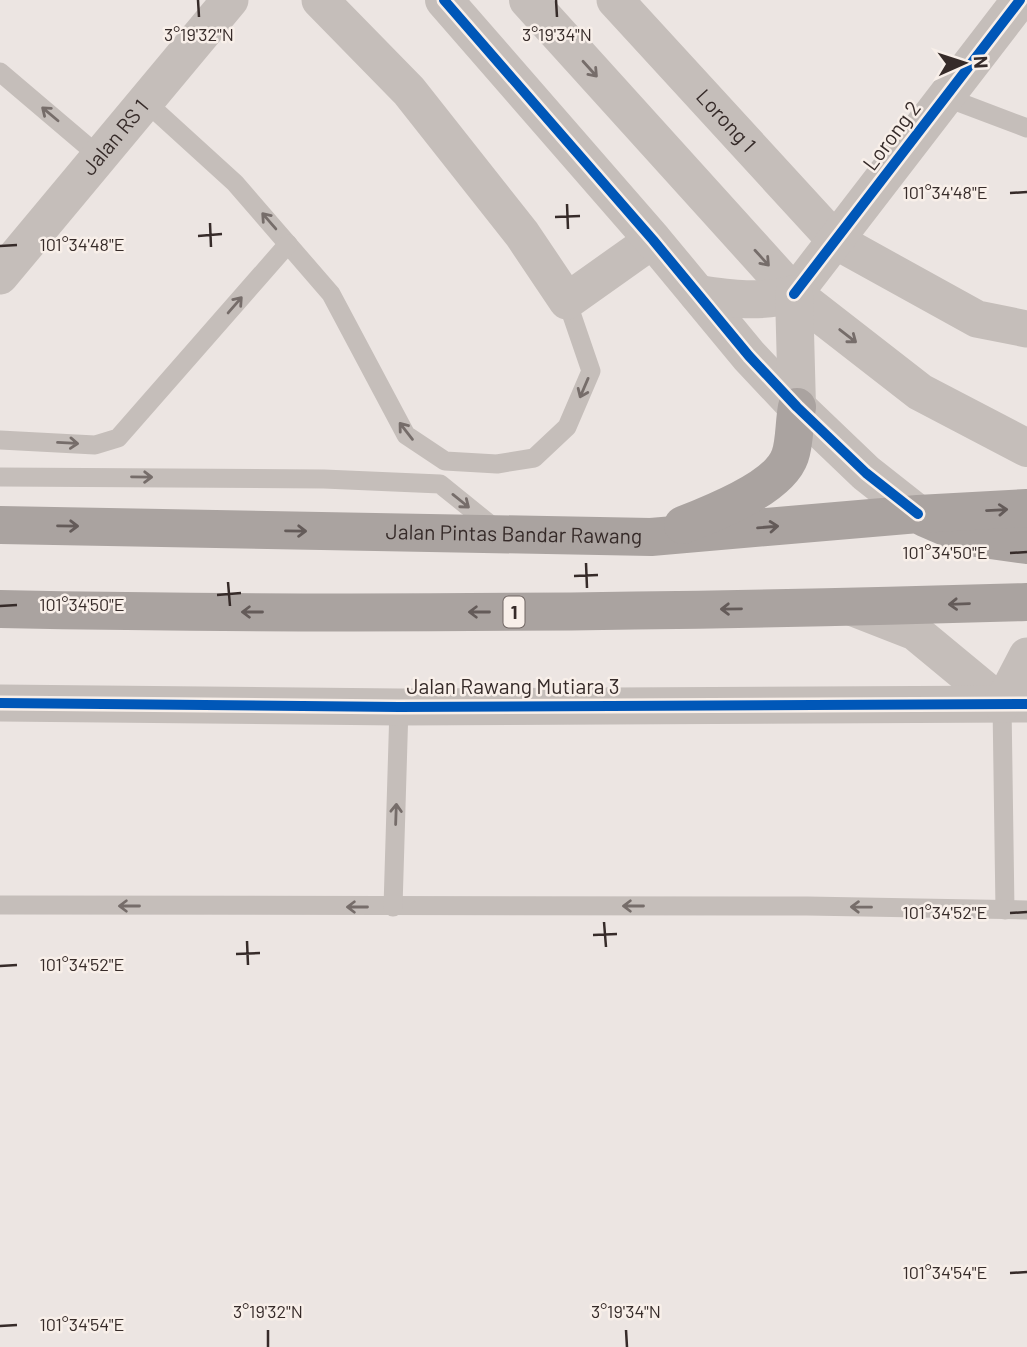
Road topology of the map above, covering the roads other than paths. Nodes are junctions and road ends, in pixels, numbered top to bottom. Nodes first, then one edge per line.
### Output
1 (230, 0) edge
2 (320, 0) edge
3 (444, 0) edge
4 (528, 0) edge
5 (615, 0) edge
6 (1020, 0) edge
7 (0, 72) edge
8 (946, 97) junction
9 (146, 102) junction
10 (1027, 128) edge
11 (100, 157) junction
12 (653, 240) junction
13 (836, 241) junction
14 (288, 244) junction
15 (0, 276) edge
16 (698, 294) junction
17 (794, 294) junction
18 (567, 301) junction
19 (1027, 329) edge
20 (797, 407) junction
21 (0, 440) edge
22 (1027, 448) edge
23 (0, 477) edge
24 (1027, 508) edge
25 (918, 514) junction
26 (0, 524) edge
27 (503, 535) junction
28 (651, 537) junction
29 (1027, 545) edge
30 (1027, 602) edge
31 (851, 607) junction
32 (0, 609) edge
33 (1027, 656) edge
34 (0, 704) edge
35 (1015, 704) edge
36 (399, 707) junction
37 (0, 905) edge
38 (393, 907) junction
39 (1005, 909) junction
40 (1027, 910) edge

1 - 9 street, Jalan RS 1
2 - 18 street
3 - 12 street
4 -> 17 street
5 - 13 street, Lorong 1
6 - 8 street, Lorong 2
11 -> 7 lane
8 - 10 lane
8 - 13 street, Lorong 2
9 - 11 street, Jalan RS 1
14 -> 9 lane
11 - 15 street, Jalan RS 1
12 - 16 street
12 - 18 street
13 - 17 street, Lorong 2
13 - 19 street, Lorong 1
18 -> 14 lane
21 -> 14 lane
16 - 17 street
16 - 20 street
17 - 20 street
17 -> 22 street
20 - 25 street
20 - 28 main road
23 -> 27 lane
25 -> 24 main road, Jalan Pintas Bandar Rawang
28 -> 25 main road, Jalan Pintas Bandar Rawang
25 - 29 main road
26 -> 27 main road, Jalan Pintas Bandar Rawang
27 - 28 main road, Jalan Pintas Bandar Rawang
30 -> 31 main road, 1
31 -> 32 main road, 1
31 - 35 street
33 - 35 street
34 - 36 street, Jalan Rawang Mutiara 3
35 - 36 street, Jalan Rawang Mutiara 3
35 - 39 lane
38 -> 36 lane
38 -> 37 lane
39 -> 38 lane
39 - 40 lane

